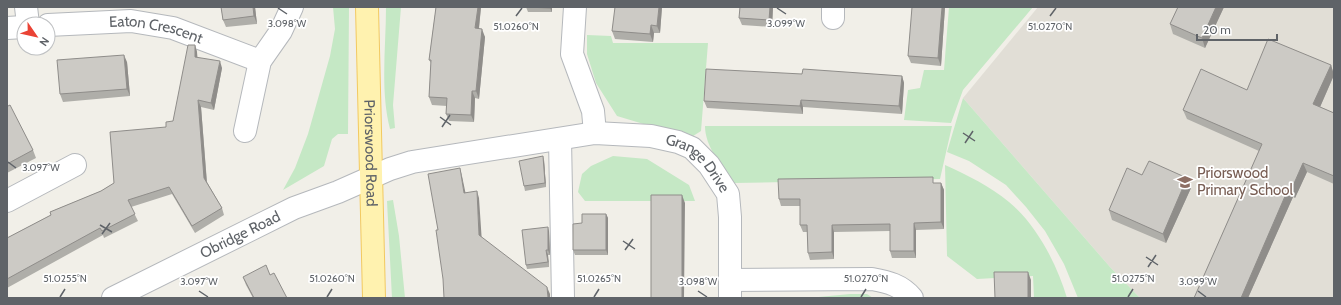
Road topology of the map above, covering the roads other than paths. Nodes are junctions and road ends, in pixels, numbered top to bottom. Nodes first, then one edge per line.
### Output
1 (292, 7) edge
2 (367, 7) edge
3 (575, 7) edge
4 (56, 25) edge
5 (260, 61) junction
6 (245, 131) dead end
7 (595, 133) junction
8 (560, 139) junction
9 (75, 164) dead end
10 (371, 179) junction
11 (7, 201) edge
12 (730, 289) edge
13 (113, 298) edge
14 (374, 298) edge
15 (563, 298) edge
16 (912, 298) edge

1 - 5 street
2 - 10 main road, Priorswood Road
3 - 7 street
4 - 5 street, Eaton Crescent
5 - 6 street
7 - 8 street, Grange Drive
7 - 12 street, Grange Drive
8 - 10 street, Grange Drive
8 - 15 street
9 - 11 street
10 - 13 street, Obridge Road
10 - 14 main road, Priorswood Road
12 - 16 street

